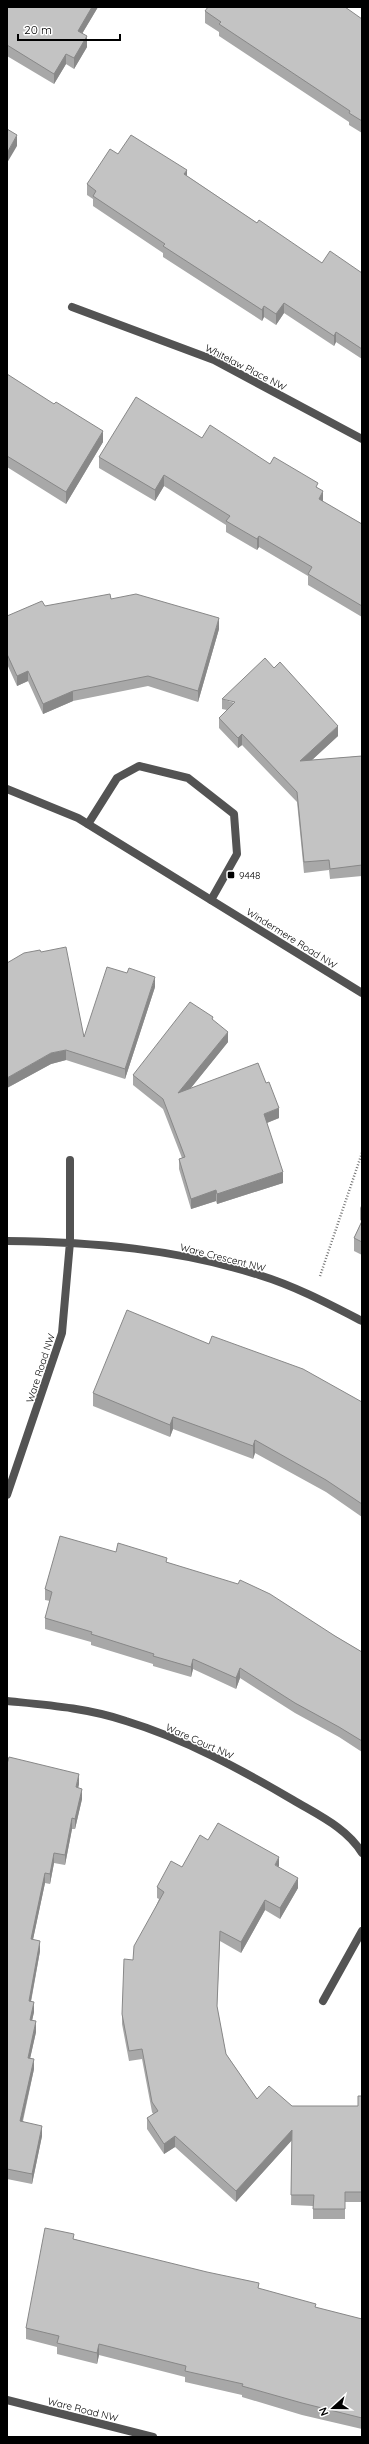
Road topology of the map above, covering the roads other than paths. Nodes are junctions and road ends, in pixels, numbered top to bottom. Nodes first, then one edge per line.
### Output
1 (72, 307) dead end
2 (362, 439) edge
3 (7, 789) edge
4 (88, 824) junction
5 (211, 900) junction
6 (362, 993) edge
7 (70, 1160) dead end
8 (7, 1241) edge
9 (70, 1242) junction
10 (362, 1321) edge
11 (7, 1494) edge
12 (7, 1701) edge
13 (362, 1853) edge
14 (362, 1931) edge
15 (323, 2001) dead end
16 (7, 2400) edge
17 (153, 2437) edge

1 - 2 street, Whitelaw Place NW
3 - 4 street, Windermere Road NW
4 - 5 street, Windermere Road NW
4 - 5 street
5 - 6 street, Windermere Road NW
7 - 9 street
8 - 9 street, Ware Crescent NW
9 - 10 street, Ware Crescent NW
9 - 11 street, Ware Road NW
12 - 13 street, Ware Court NW
14 - 15 street
16 - 17 street, Ware Road NW

